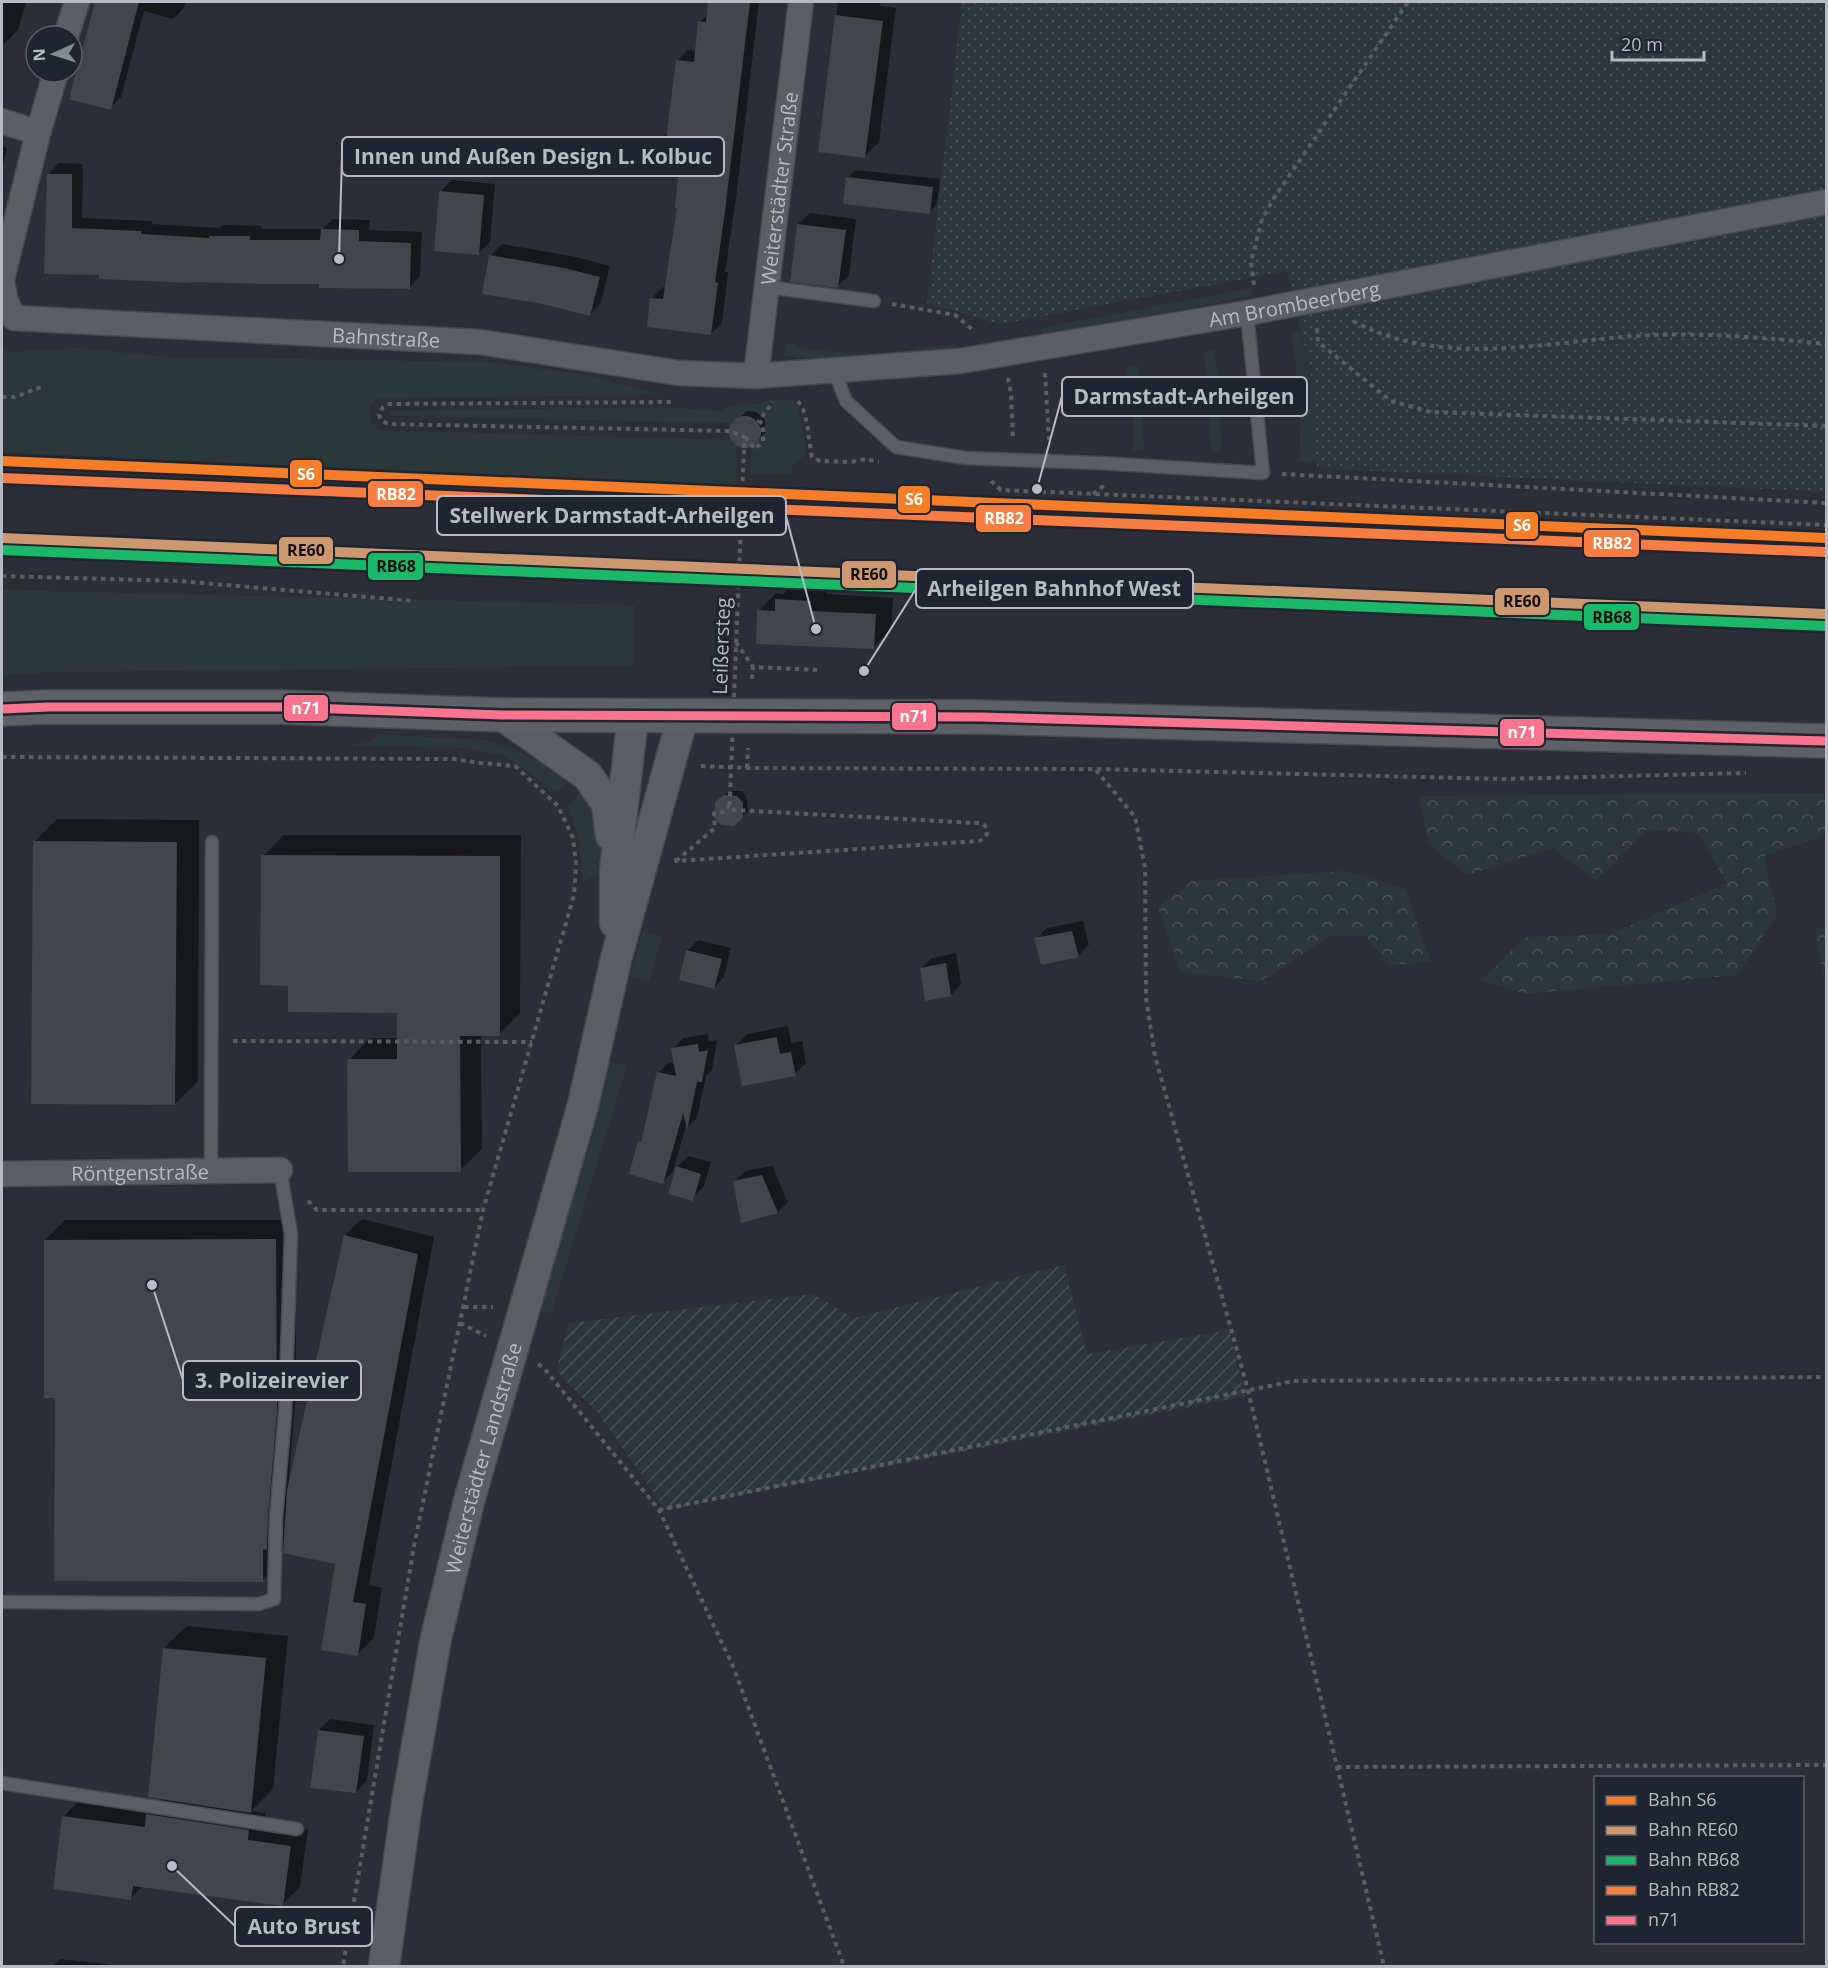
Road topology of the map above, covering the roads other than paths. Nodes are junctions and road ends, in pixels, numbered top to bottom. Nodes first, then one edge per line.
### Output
1 (77, 2) edge
2 (801, 2) edge
3 (70, 24) edge
4 (52, 84) edge
5 (2, 121) edge
6 (38, 133) junction
7 (1827, 202) edge
8 (2, 281) edge
9 (767, 286) junction
10 (874, 301) road end
11 (1248, 313) junction
12 (834, 370) junction
13 (756, 376) junction
14 (2, 709) edge
15 (501, 715) junction
16 (683, 716) junction
17 (633, 717) junction
18 (1827, 741) edge
19 (212, 842) dead end
20 (615, 871) junction
21 (616, 959) junction
22 (280, 1170) joint
23 (211, 1171) junction
24 (2, 1174) edge
25 (2, 1602) edge
26 (2, 1783) edge
27 (297, 1828) dead end
28 (384, 1966) edge

1 - 3 street
2 - 9 street, Weiterstädter Straße
4 - 6 street
5 - 6 street
6 - 8 street
7 - 11 street, Am Brombeerberg
8 - 13 street, Bahnstraße
9 - 10 lane
9 - 13 street, Weiterstädter Straße
11 - 12 street, Am Brombeerberg
11 - 12 lane
12 - 13 street, Am Brombeerberg
14 - 15 main road
15 - 17 main road
15 - 20 street
16 - 17 main road
16 - 18 main road
16 - 21 street, Weiterstädter Landstraße
17 - 20 street, Weiterstädter Landstraße
19 - 23 lane
20 - 21 street, Weiterstädter Landstraße
21 - 28 street, Weiterstädter Landstraße
22 - 23 street, Röntgenstraße
22 - 25 lane
23 - 24 street, Röntgenstraße
26 - 27 lane

